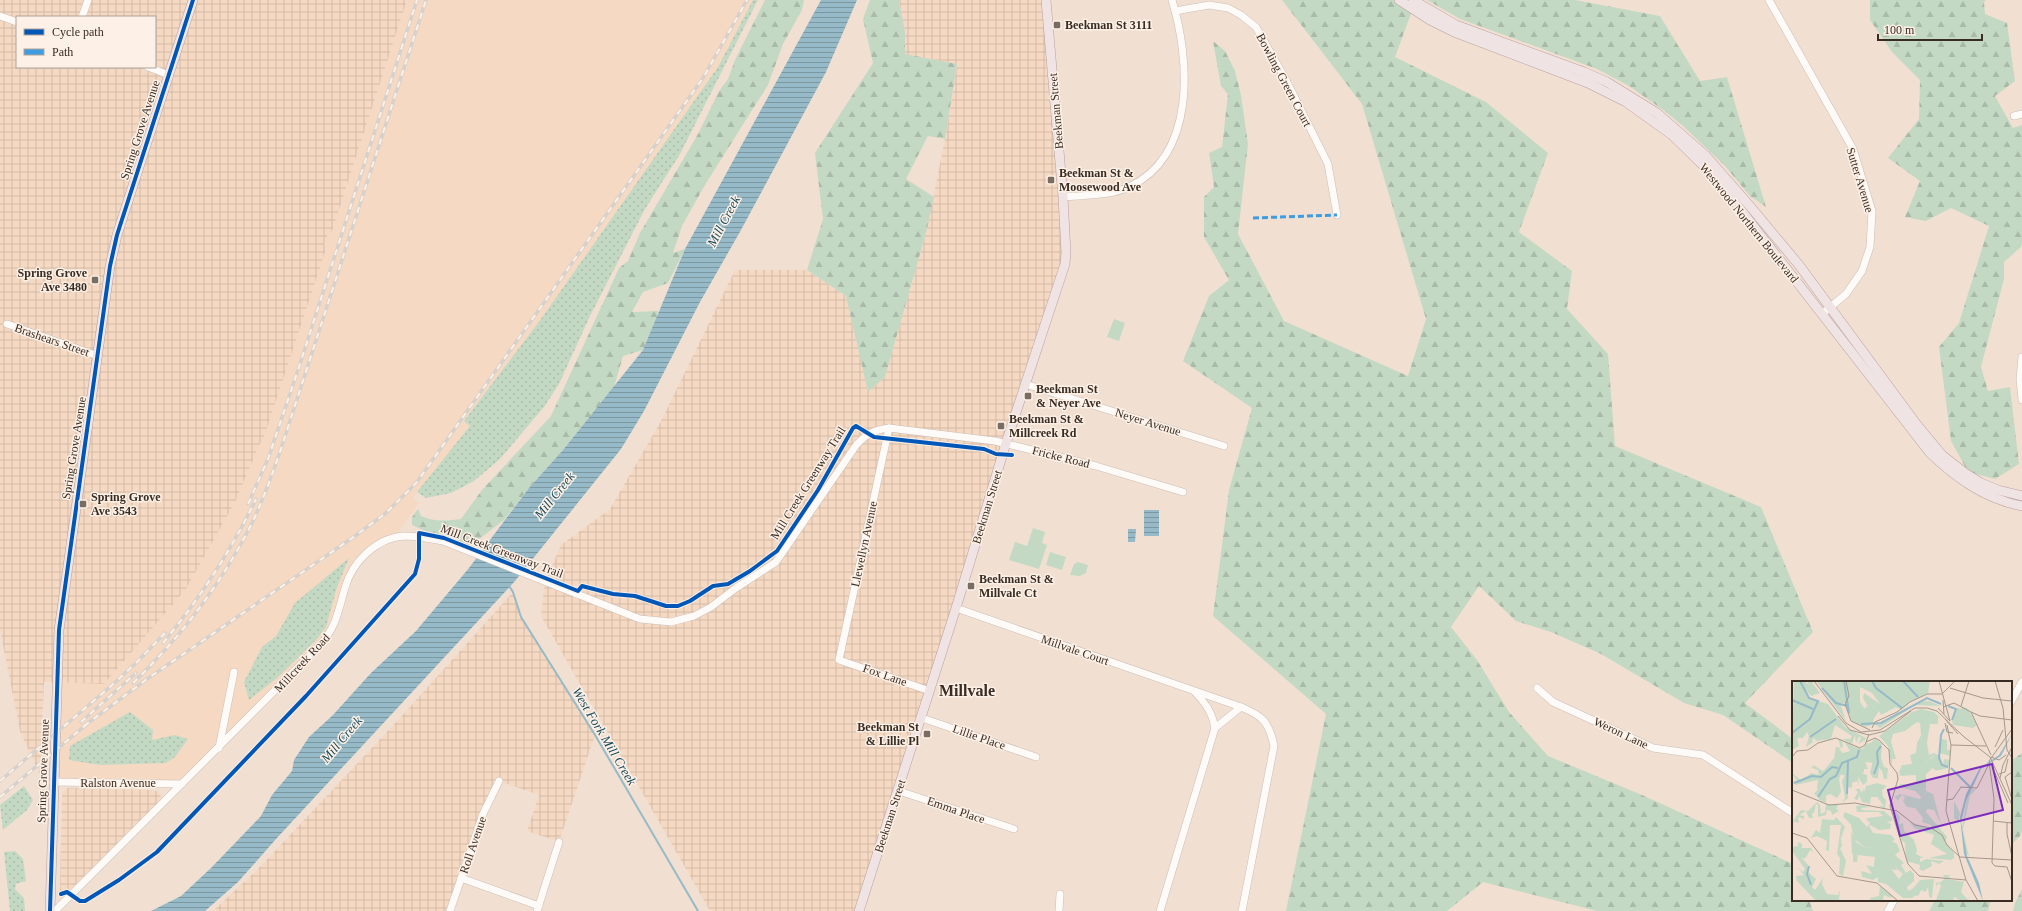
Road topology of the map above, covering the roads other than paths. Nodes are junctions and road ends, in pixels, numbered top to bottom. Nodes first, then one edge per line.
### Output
1 (88, 0) edge
2 (193, 0) edge
3 (1046, 0) edge
4 (1172, 0) edge
5 (1398, 0) edge
6 (1413, 0) edge
7 (1769, 0) edge
8 (1175, 11) junction
9 (0, 16) edge
10 (82, 16) edge
11 (16, 22) edge
12 (151, 68) edge
13 (169, 75) junction
14 (2022, 114) edge
15 (2014, 116) dead end
16 (1063, 197) junction
17 (1337, 215) dead end
18 (1830, 308) junction
19 (1822, 314) junction
20 (7, 324) dead end
21 (98, 356) junction
22 (2022, 357) edge
23 (1025, 384) junction
24 (2022, 400) edge
25 (889, 428) junction
26 (1006, 443) junction
27 (1224, 446) dead end
28 (1183, 492) dead end
29 (2022, 496) edge
30 (2022, 506) edge
31 (956, 608) junction
32 (839, 660) joint
33 (234, 672) dead end
34 (2022, 682) edge
35 (1537, 688) dead end
36 (930, 691) junction
37 (1194, 691) junction
38 (2012, 700) edge
39 (1241, 707) junction
40 (922, 718) junction
41 (1214, 728) junction
42 (219, 748) junction
43 (1036, 757) dead end
44 (499, 781) dead end
45 (53, 782) junction
46 (182, 784) junction
47 (899, 791) junction
48 (1792, 812) edge
49 (1014, 829) dead end
50 (559, 842) dead end
51 (461, 878) junction
52 (1060, 894) dead end
53 (1893, 901) edge
54 (538, 909) edge
55 (50, 911) edge
56 (55, 911) edge
57 (450, 911) edge
58 (860, 911) edge
59 (1059, 911) edge
60 (1160, 911) edge
61 (1242, 911) edge
62 (1888, 911) edge

1 - 10 street
2 - 13 main road, Spring Grove Avenue
3 - 16 main road, Beekman Street
4 - 8 street
5 - 19 main road, Westwood Northern Boulevard
6 - 18 main road, Westwood Northern Boulevard
7 - 18 street, Sutter Avenue
8 - 16 street
8 - 17 street, Bowling Green Court
9 - 11 street
12 - 13 street
13 - 21 main road, Spring Grove Avenue
14 - 15 street
16 - 23 main road, Beekman Street
18 - 19 street, Sutter Avenue
18 - 29 main road, Westwood Northern Boulevard
19 - 30 main road, Westwood Northern Boulevard
20 - 21 street, Brashears Street
21 - 45 main road, Spring Grove Avenue
22 - 24 street
23 - 26 main road, Beekman Street
23 - 27 street, Neyer Avenue
25 - 26 street, Fricke Road
25 - 32 street, Llewellyn Avenue
25 - 42 street, Millcreek Road
26 - 28 street, Fricke Road
26 - 31 main road, Beekman Street
31 - 36 main road, Beekman Street
31 - 37 street, Millvale Court
32 - 36 street, Fox Lane
33 - 42 street
34 - 38 street
35 - 48 street, Weron Lane
36 - 40 main road, Beekman Street
37 - 39 street, Millvale Court
37 - 41 street, Millvale Court
39 - 41 street
39 - 61 street, Millvale Court
40 - 43 street, Lillie Place
40 - 47 main road, Beekman Street
41 - 60 street
42 - 46 street, Millcreek Road
44 - 51 street, Roll Avenue
45 - 46 street, Ralston Avenue
45 - 55 main road, Spring Grove Avenue
46 - 56 street, Millcreek Road
47 - 49 street, Emma Place
47 - 58 main road, Beekman Street
50 - 54 street
51 - 54 street
51 - 57 street, Roll Avenue
52 - 59 street
53 - 62 street

